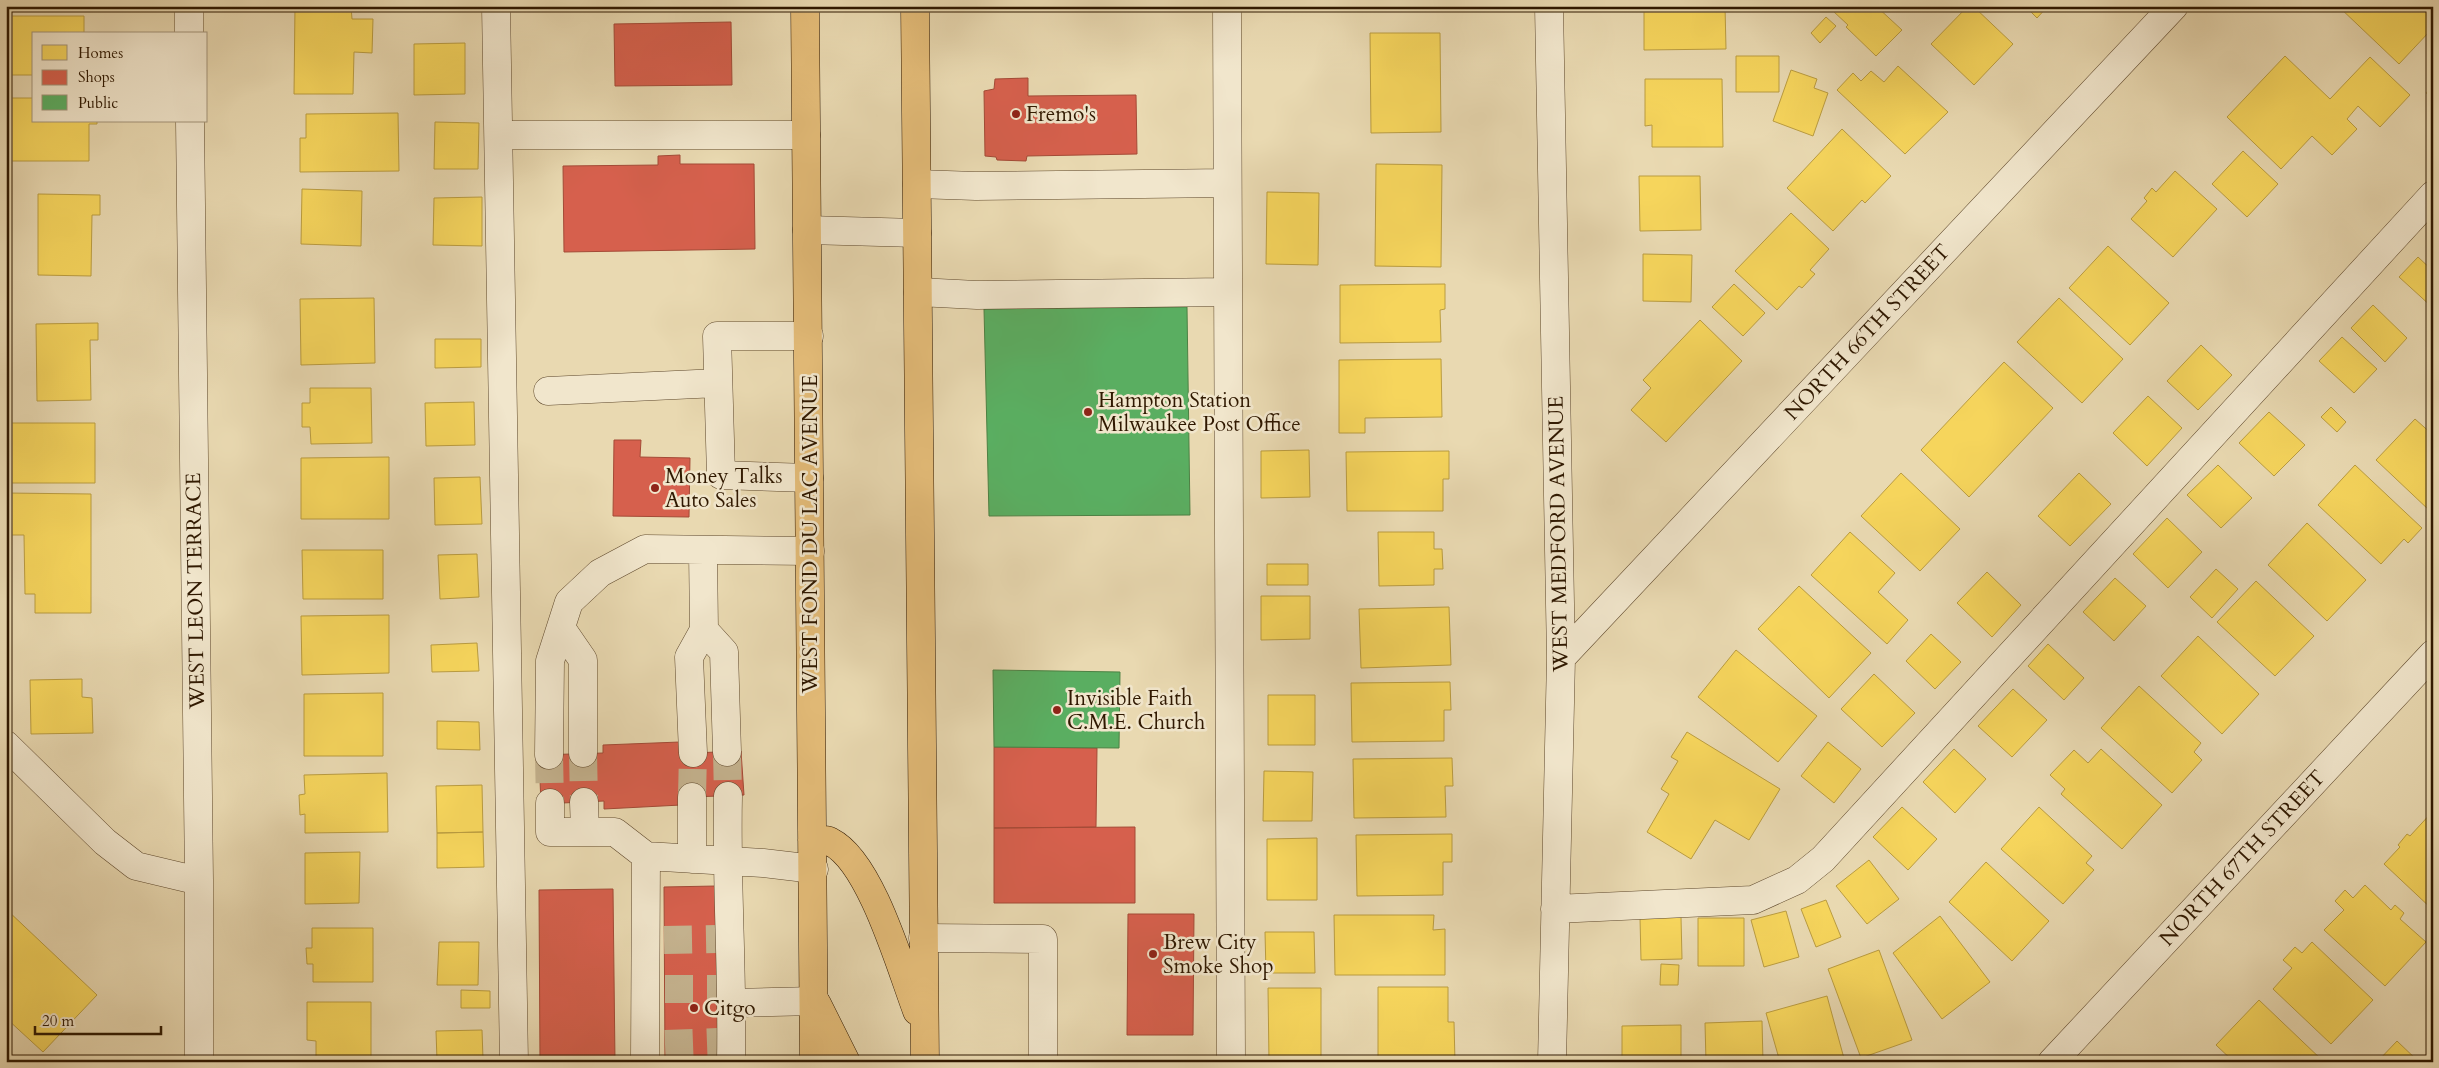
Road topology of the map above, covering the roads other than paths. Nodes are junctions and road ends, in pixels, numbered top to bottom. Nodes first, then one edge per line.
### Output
1 (189, 6) edge
2 (496, 6) edge
3 (805, 6) edge
4 (915, 6) edge
5 (1226, 6) edge
6 (1549, 6) edge
7 (2174, 6) edge
8 (189, 32) edge
9 (190, 122) edge
10 (499, 135) junction
11 (806, 135) junction
12 (1227, 183) junction
13 (917, 184) junction
14 (2433, 195) edge
15 (807, 230) junction
16 (917, 233) junction
17 (918, 292) junction
18 (1227, 292) junction
19 (809, 336) junction
20 (718, 383) junction
21 (548, 391) dead end
22 (809, 478) junction
23 (810, 550) junction
24 (703, 551) junction
25 (561, 628) junction
26 (704, 630) junction
27 (2433, 654) edge
28 (1561, 658) junction
29 (6, 745) edge
30 (727, 752) tunnel mouth
31 (584, 753) tunnel mouth
32 (693, 753) tunnel mouth
33 (549, 754) tunnel mouth
34 (728, 796) tunnel mouth
35 (692, 797) tunnel mouth
36 (584, 802) tunnel mouth
37 (550, 803) tunnel mouth
38 (586, 832) junction
39 (812, 840) junction
40 (646, 856) junction
41 (692, 859) junction
42 (727, 862) junction
43 (814, 869) junction
44 (199, 881) junction
45 (1555, 909) junction
46 (923, 938) junction
47 (727, 993) junction
48 (815, 1001) junction
49 (924, 1028) junction
50 (727, 1049) edge
51 (652, 1050) edge
52 (199, 1062) edge
53 (514, 1062) edge
54 (814, 1062) edge
55 (846, 1062) edge
56 (925, 1062) edge
57 (1043, 1062) edge
58 (1231, 1062) edge
59 (1552, 1062) edge
60 (2052, 1062) edge

1 - 8 street
2 - 10 street
3 - 11 main road, WEST FOND DU LAC AVENUE
4 - 13 main road
5 - 12 street
6 - 28 street, WEST MEDFORD AVENUE
7 - 28 street, NORTH 66TH STREET
9 - 44 street, WEST LEON TERRACE
10 - 11 street
10 - 53 street
11 - 15 main road, WEST FOND DU LAC AVENUE
12 - 13 street
12 - 18 street
13 - 16 main road
14 - 45 street
15 - 16 street
15 - 19 main road, WEST FOND DU LAC AVENUE
16 - 17 main road
17 - 18 street
17 - 46 main road
18 - 58 street
19 - 20 street
19 - 22 main road, WEST FOND DU LAC AVENUE
20 - 21 street
20 - 22 street
22 - 23 main road, WEST FOND DU LAC AVENUE
23 - 24 street
23 - 39 main road, WEST FOND DU LAC AVENUE
24 - 25 street
24 - 26 street
25 - 31 street
25 - 33 street
26 - 30 street
26 - 32 street
27 - 60 street, NORTH 67TH STREET
28 - 45 street, WEST MEDFORD AVENUE
29 - 44 street
34 - 42 street
35 - 41 street
36 - 38 street
37 - 38 street
38 - 40 street
39 - 43 main road, WEST FOND DU LAC AVENUE
39 - 49 main road
40 - 41 street
40 - 51 street
41 - 42 street
42 - 43 street
42 - 47 street
43 - 48 main road, WEST FOND DU LAC AVENUE
44 - 52 street, WEST LEON TERRACE
45 - 59 street, WEST MEDFORD AVENUE
46 - 49 main road
46 - 57 street
47 - 48 street
47 - 50 street
48 - 54 main road, WEST FOND DU LAC AVENUE
48 - 55 main road
49 - 56 main road

